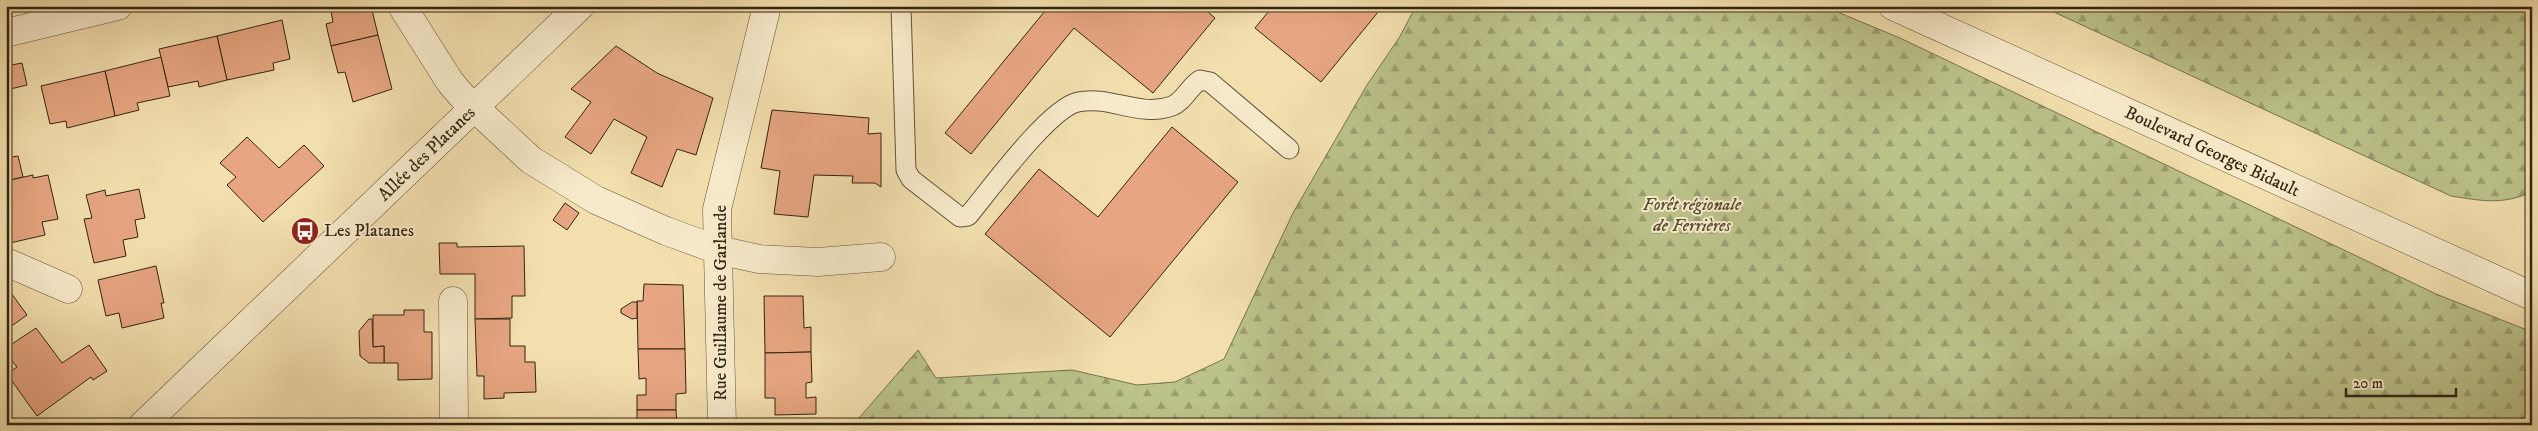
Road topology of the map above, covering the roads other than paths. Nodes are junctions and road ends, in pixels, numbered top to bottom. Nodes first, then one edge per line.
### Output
1 (118, 6) edge
2 (402, 6) edge
3 (580, 6) edge
4 (767, 6) edge
5 (900, 6) edge
6 (1893, 6) edge
7 (6, 33) edge
8 (475, 108) junction
9 (1289, 149) dead end
10 (718, 250) junction
11 (881, 257) dead end
12 (6, 262) edge
13 (68, 289) dead end
14 (2532, 296) edge
15 (453, 301) dead end
16 (143, 425) edge
17 (454, 425) edge
18 (722, 425) edge

1 - 7 street
2 - 8 street
3 - 8 street, Allée des Platanes
4 - 10 street, Rue Guillaume de Garlande
5 - 9 lane
6 - 14 street, Boulevard Georges Bidault
8 - 10 street
8 - 16 street, Allée des Platanes
10 - 11 street
10 - 18 street, Rue Guillaume de Garlande
12 - 13 street
15 - 17 street

